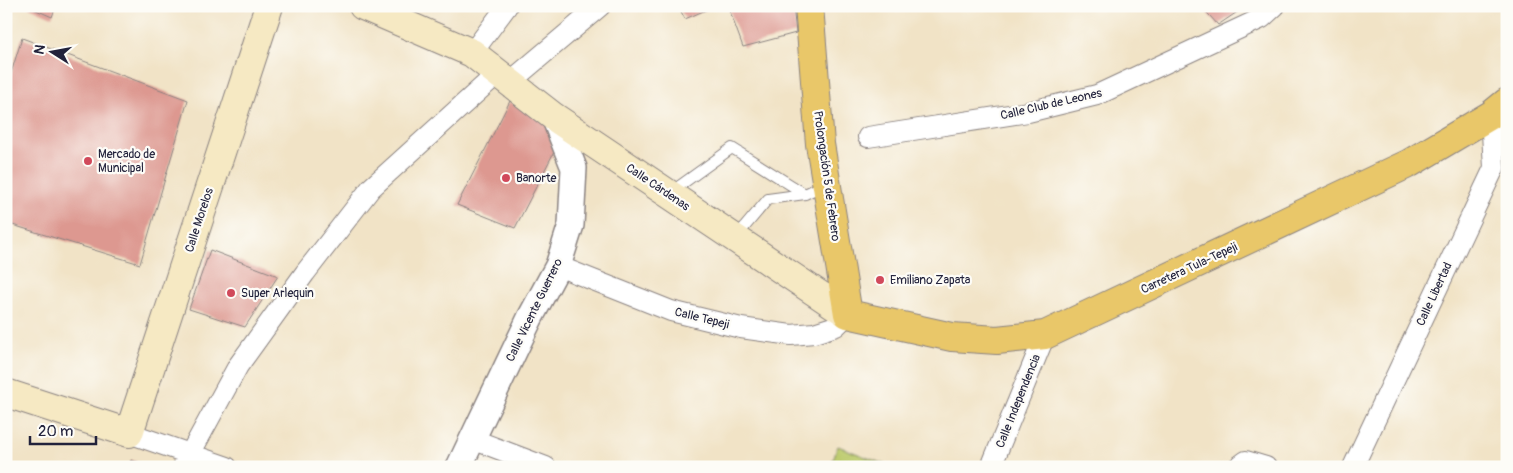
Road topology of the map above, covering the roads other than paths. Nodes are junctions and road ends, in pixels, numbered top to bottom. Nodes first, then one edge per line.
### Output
1 (270, 6) edge
2 (362, 6) edge
3 (507, 6) edge
4 (600, 6) edge
5 (809, 6) edge
6 (1275, 6) edge
7 (472, 53) junction
8 (504, 77) junction
9 (1499, 109) edge
10 (554, 117) junction
11 (868, 137) dead end
12 (1500, 172) edge
13 (816, 189) junction
14 (669, 194) junction
15 (751, 249) junction
16 (558, 266) junction
17 (848, 314) junction
18 (1045, 335) junction
19 (6, 393) edge
20 (129, 433) junction
21 (472, 439) junction
22 (187, 460) edge
23 (228, 467) edge
24 (459, 467) edge
25 (546, 467) edge
26 (991, 467) edge
27 (1238, 467) edge
28 (1266, 467) edge
29 (1352, 467) edge

1 - 20 main road, Calle Morelos
2 - 7 main road, Calle Cárdenas
3 - 7 street
4 - 8 street
5 - 13 main road, Prolongación 5 de Febrero
6 - 11 street, Calle Club de Leones
7 - 8 main road, Calle Cárdenas
8 - 10 main road, Calle Cárdenas
8 - 22 street
9 - 12 street, Calle Libertad
9 - 18 main road, Carretera Tula-Tepeji
10 - 14 main road, Calle Cárdenas
10 - 16 street, Calle Vicente Guerrero
12 - 29 street, Calle Libertad
13 - 14 lane
13 - 15 lane
13 - 17 main road, Prolongación 5 de Febrero
14 - 15 main road, Calle Cárdenas
15 - 17 main road, Calle Cárdenas
16 - 17 street, Calle Tepeji
16 - 21 street, Calle Vicente Guerrero
17 - 18 main road, Carretera Tula-Tepeji
18 - 26 street, Calle Independencia
19 - 20 main road
20 - 22 street
21 - 24 street, Calle Vicente Guerrero
21 - 25 street
22 - 23 street
27 - 28 street

